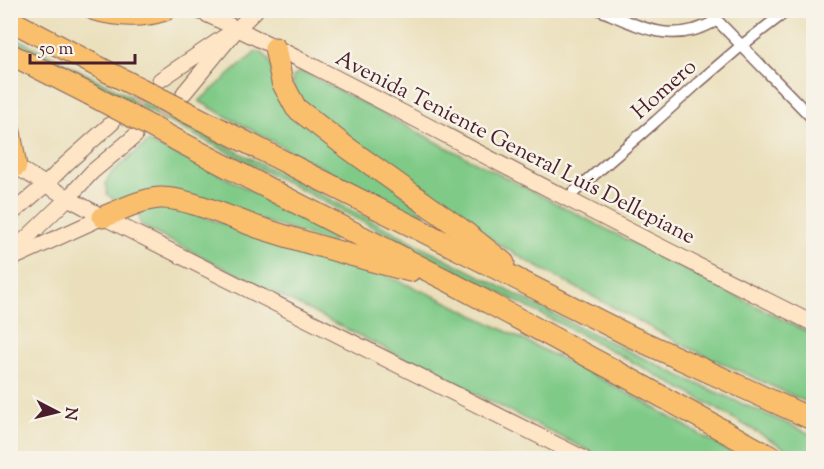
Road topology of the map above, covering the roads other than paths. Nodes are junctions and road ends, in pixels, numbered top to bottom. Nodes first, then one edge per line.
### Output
1 (95, 10) edge
2 (165, 10) edge
3 (197, 10) edge
4 (256, 10) edge
5 (600, 10) edge
6 (707, 10) edge
7 (788, 10) edge
8 (10, 20) edge
9 (716, 21) junction
10 (237, 29) junction
11 (741, 46) junction
12 (275, 48) junction
13 (10, 54) edge
14 (160, 80) tunnel mouth
15 (184, 93) tunnel mouth
16 (813, 120) edge
17 (112, 123) tunnel mouth
18 (10, 132) edge
19 (135, 136) tunnel mouth
20 (13, 164) edge
21 (46, 184) junction
22 (68, 198) junction
23 (566, 199) junction
24 (10, 215) edge
25 (103, 217) junction
26 (10, 254) edge
27 (10, 260) edge
28 (450, 282) junction
29 (544, 294) junction
30 (813, 324) edge
31 (813, 420) edge
32 (582, 459) edge
33 (772, 459) edge

1 - 2 highway
3 - 10 street, Avenida Teniente General Luís Dellepiane
4 - 10 street
5 - 9 street
6 - 9 street
7 - 11 street, Homero
8 - 29 highway, bridge
9 - 11 street
10 - 12 street, Avenida Teniente General Luís Dellepiane
10 - 14 street
10 - 15 street
11 - 16 street
11 - 23 street, Homero
12 - 23 street, Avenida Teniente General Luís Dellepiane
12 - 29 highway
13 - 28 highway, bridge
17 - 21 street
18 - 20 highway
19 - 22 street
20 - 21 street
21 - 22 street
21 - 24 street
22 - 25 street
22 - 26 street
23 - 30 street, Avenida Teniente General Luís Dellepiane
25 - 27 street
25 - 28 highway
25 - 32 street
28 - 33 highway
29 - 31 highway

